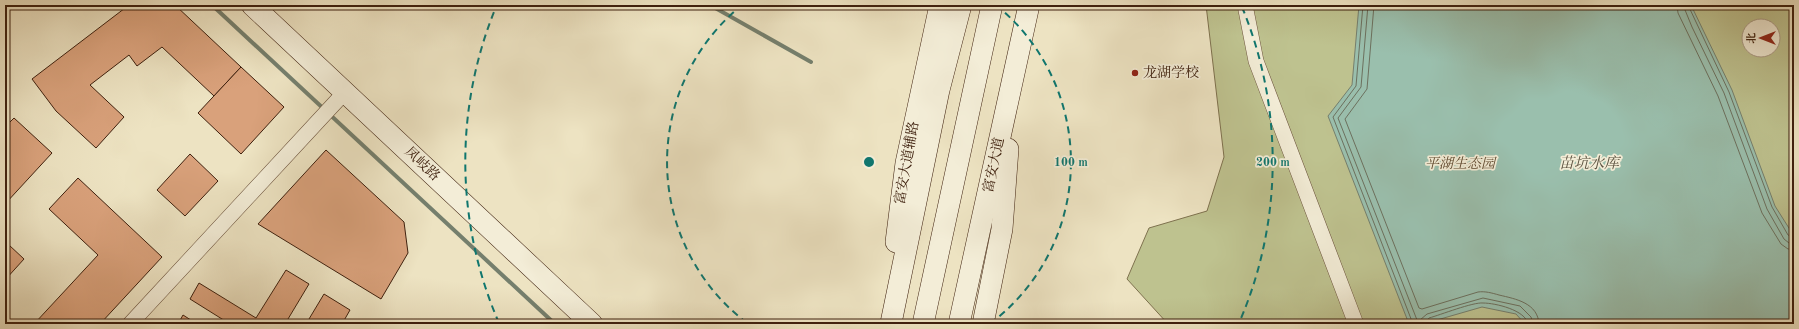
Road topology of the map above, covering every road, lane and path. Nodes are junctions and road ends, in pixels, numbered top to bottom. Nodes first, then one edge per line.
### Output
1 (252, 5) edge
2 (940, 5) edge
3 (961, 5) edge
4 (992, 5) edge
5 (1029, 5) edge
6 (1245, 5) edge
7 (1010, 91) junction
8 (345, 92) junction
9 (130, 324) edge
10 (592, 324) edge
11 (891, 324) edge
12 (923, 324) edge
13 (959, 324) edge
14 (983, 324) edge
15 (1356, 324) edge

1 - 8 main road, 凤岐路
2 - 11 main road, 富安大道辅路
3 - 11 main road
4 - 12 main road
5 - 7 main road, 富安大道
6 - 15 street
7 - 13 main road, 富安大道
7 - 14 main road
8 - 9 street
8 - 10 main road, 凤岐路

